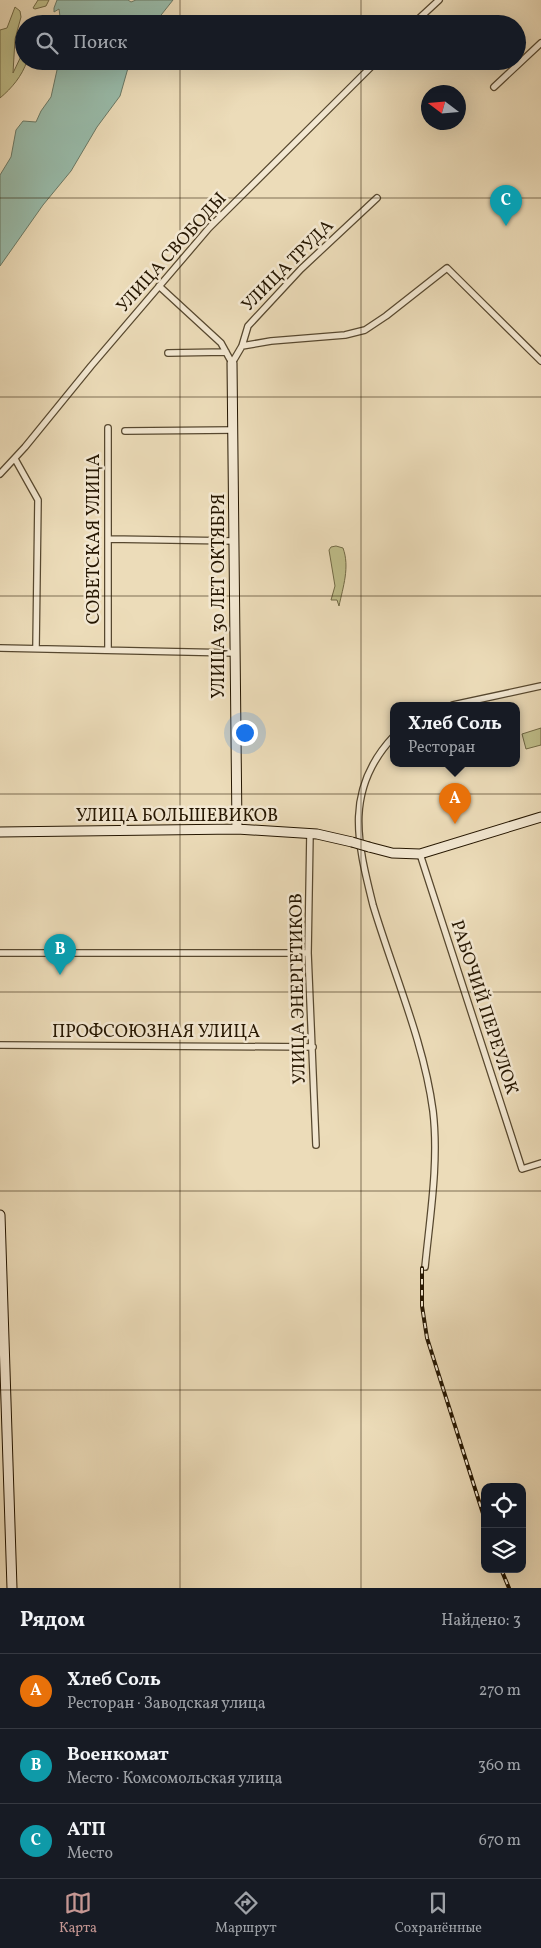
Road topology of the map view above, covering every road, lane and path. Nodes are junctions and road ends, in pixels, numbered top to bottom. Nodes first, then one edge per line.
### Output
1 (439, 0) edge
2 (423, 15) edge
3 (541, 43) edge
4 (526, 57) edge
5 (368, 70) edge
6 (512, 70) edge
7 (494, 87) dead end
8 (377, 198) dead end
9 (159, 286) junction
10 (242, 346) junction
11 (226, 352) junction
12 (168, 353) dead end
13 (541, 361) edge
14 (232, 363) junction
15 (108, 428) dead end
16 (234, 430) junction
17 (125, 431) dead end
18 (15, 459) junction
19 (0, 474) edge
20 (108, 539) junction
21 (234, 541) junction
22 (0, 648) edge
23 (36, 648) junction
24 (108, 650) junction
25 (235, 653) junction
26 (541, 686) edge
27 (468, 702) edge
28 (390, 740) edge
29 (541, 817) edge
30 (237, 829) junction
31 (0, 832) edge
32 (310, 833) junction
33 (420, 854) junction
34 (0, 953) edge
35 (308, 954) junction
36 (0, 1045) edge
37 (313, 1047) junction
38 (316, 1145) dead end
39 (541, 1164) edge
40 (0, 1215) edge
41 (425, 1267) dead end
42 (12, 1588) edge

1 - 2 street
3 - 4 street
5 - 9 street, УЛИЦА СВОБОДЫ
6 - 7 street
8 - 10 street, УЛИЦА ТРУДА
9 - 11 street
9 - 18 street, УЛИЦА СВОБОДЫ
10 - 13 street
10 - 14 street, УЛИЦА ТРУДА
11 - 12 street
11 - 14 street
14 - 16 street, УЛИЦА 30 ЛЕТ ОКТЯБРЯ
15 - 20 street, СОВЕТСКАЯ УЛИЦА
16 - 17 street
16 - 21 street, УЛИЦА 30 ЛЕТ ОКТЯБРЯ
18 - 19 street, УЛИЦА СВОБОДЫ
18 - 23 street
20 - 21 street
20 - 24 street, СОВЕТСКАЯ УЛИЦА
21 - 25 street, УЛИЦА 30 ЛЕТ ОКТЯБРЯ
22 - 23 street
23 - 24 street
24 - 25 street
25 - 30 street, УЛИЦА 30 ЛЕТ ОКТЯБРЯ
26 - 27 street
28 - 41 street
29 - 33 street, УЛИЦА БОЛЬШЕВИКОВ
30 - 31 street, УЛИЦА БОЛЬШЕВИКОВ
30 - 32 street, УЛИЦА БОЛЬШЕВИКОВ
32 - 33 street, УЛИЦА БОЛЬШЕВИКОВ, bridge
32 - 35 street, УЛИЦА ЭНЕРГЕТИКОВ
33 - 39 street, РАБОЧИЙ ПЕРЕУЛОК
34 - 35 street
35 - 37 street, УЛИЦА ЭНЕРГЕТИКОВ
36 - 37 street, ПРОФСОЮЗНАЯ УЛИЦА
37 - 38 street, УЛИЦА ЭНЕРГЕТИКОВ
40 - 42 street

